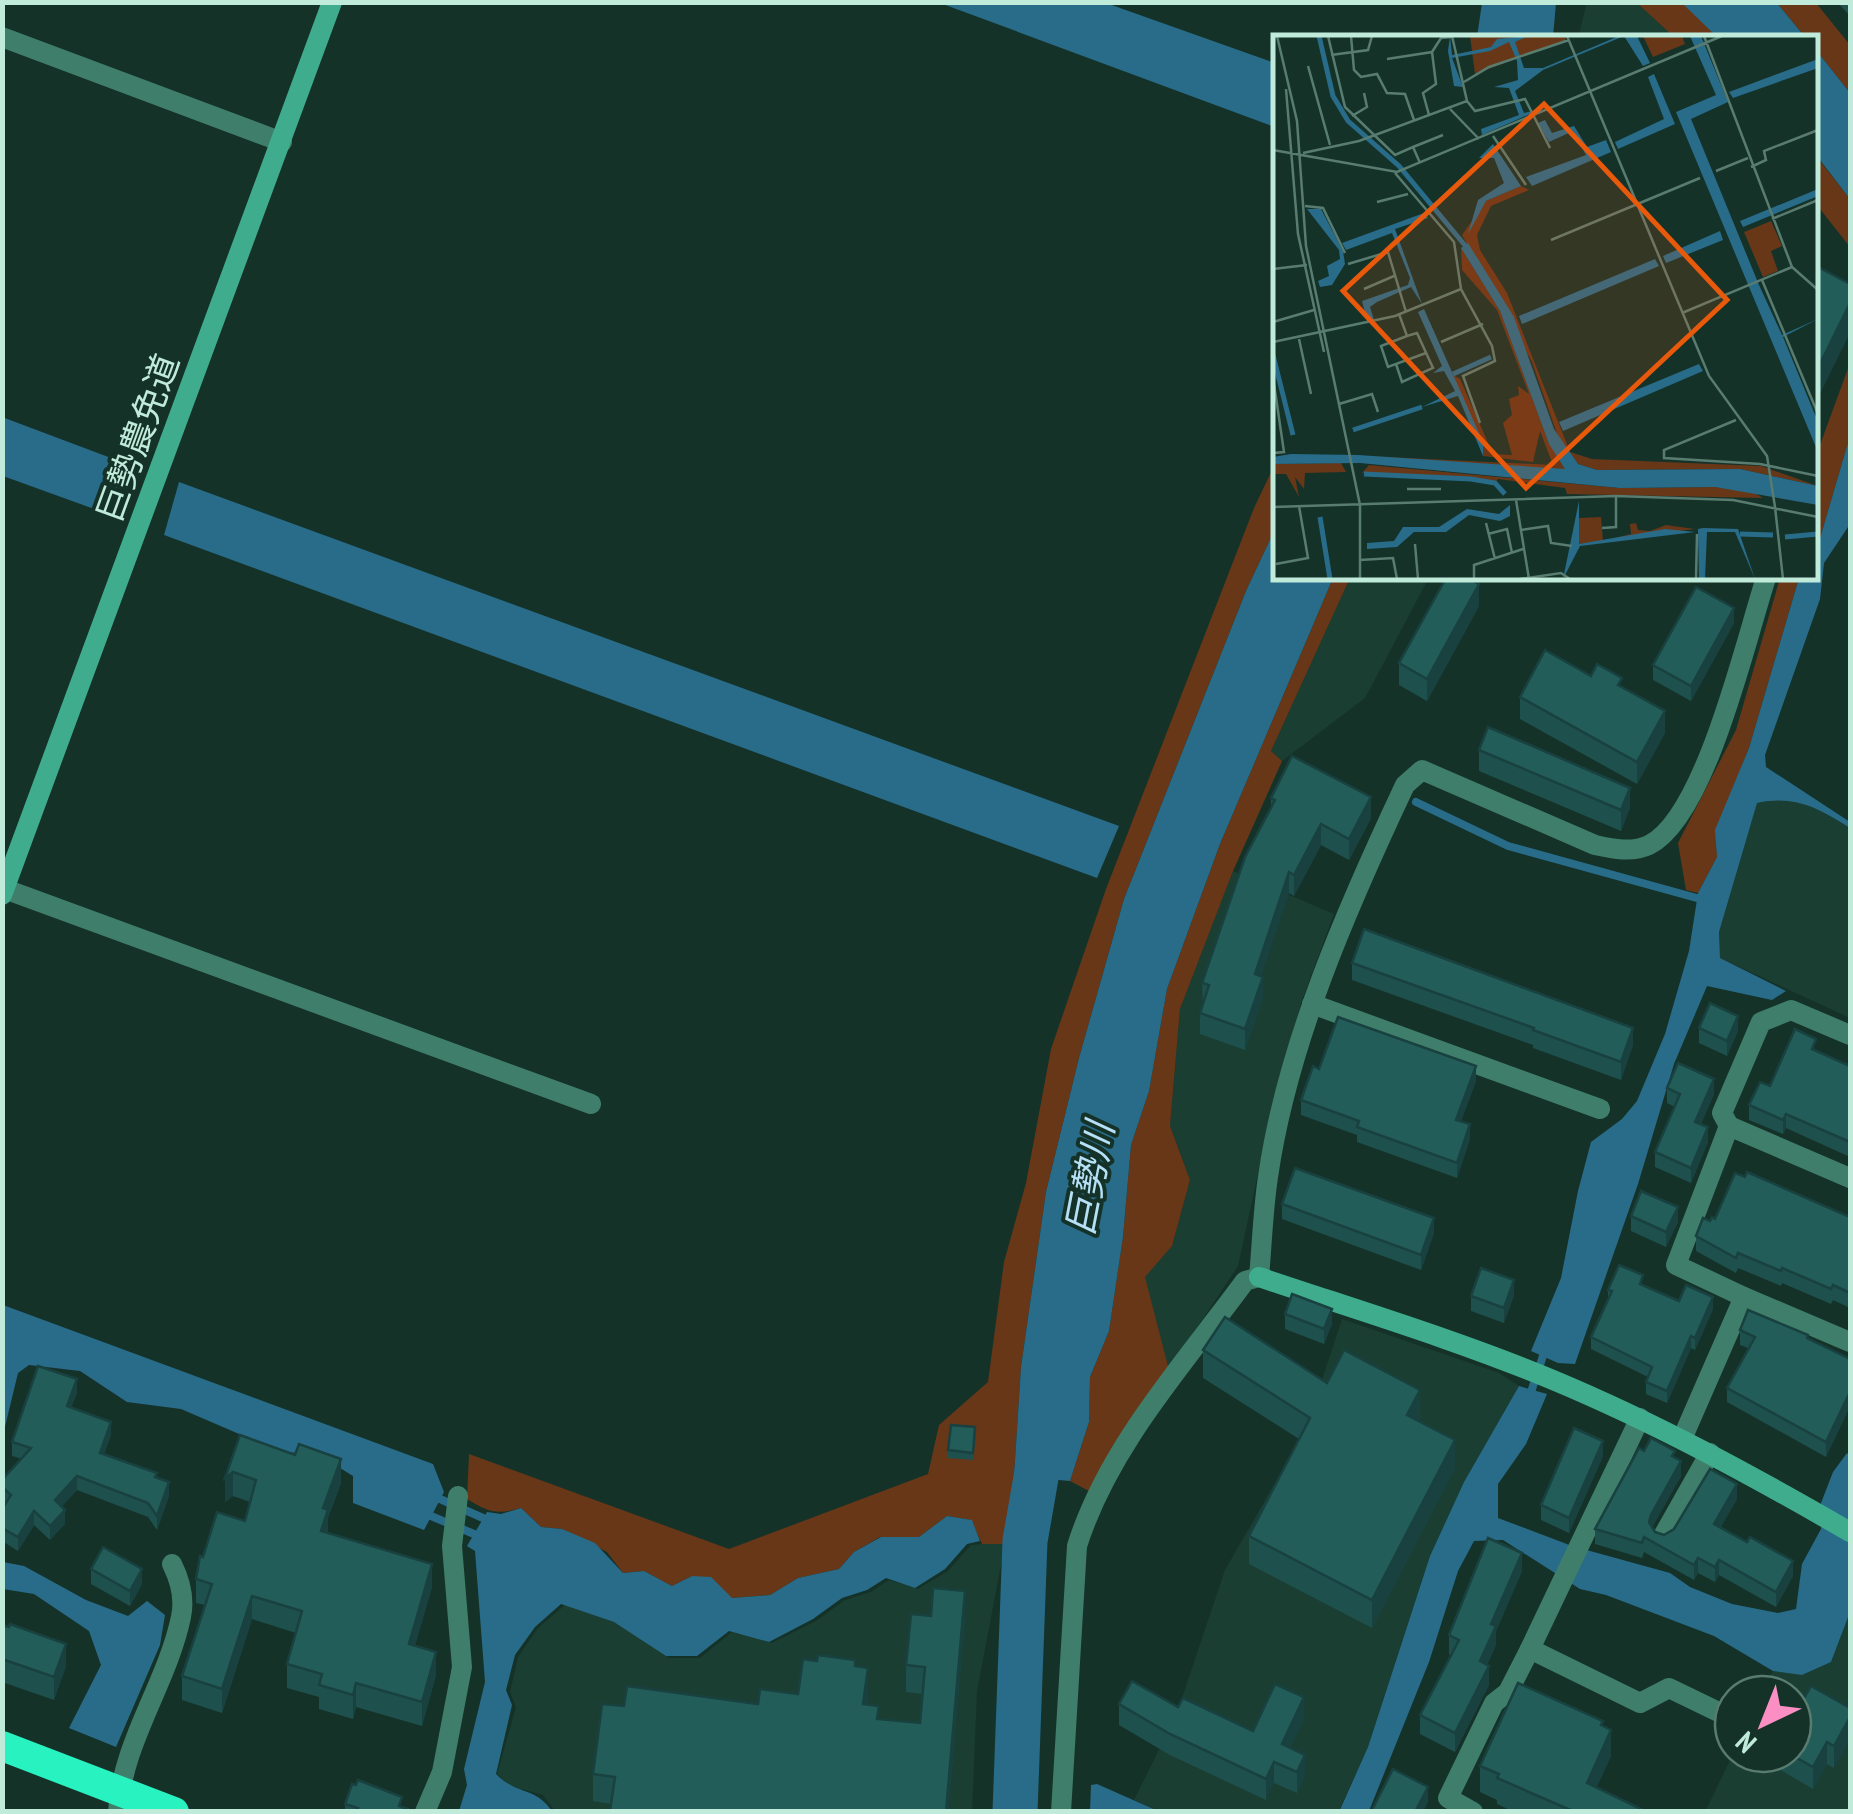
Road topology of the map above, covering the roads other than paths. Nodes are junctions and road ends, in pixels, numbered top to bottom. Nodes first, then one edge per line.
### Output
1 (332, 2) edge
2 (2, 37) edge
3 (282, 142) junction
4 (1765, 580) edge
5 (3, 891) edge
6 (1312, 1004) junction
7 (1850, 1036) edge
8 (591, 1104) dead end
9 (1600, 1109) dead end
10 (1729, 1126) junction
11 (1850, 1178) edge
12 (1259, 1277) junction
13 (1744, 1298) junction
14 (1850, 1342) edge
15 (1640, 1418) junction
16 (1682, 1439) junction
17 (1710, 1452) junction
18 (458, 1496) dead end
19 (1850, 1532) edge
20 (1663, 1536) edge
21 (172, 1564) dead end
22 (1530, 1649) junction
23 (1713, 1710) edge
24 (2, 1746) edge
25 (119, 1801) edge
26 (1444, 1805) edge
27 (174, 1812) edge
28 (426, 1812) edge
29 (1061, 1812) edge
30 (1474, 1812) edge

1 - 3 street, 巨勢農免道
2 - 3 street
3 - 5 street, 巨勢農免道
4 - 6 street
5 - 8 street
6 - 9 street
6 - 12 street
7 - 10 street
10 - 11 street
10 - 13 street
12 - 15 street
12 - 29 street
13 - 14 street
13 - 16 street
15 - 16 street
15 - 22 street
16 - 17 street
17 - 19 street
17 - 20 street
18 - 28 street
21 - 25 street
22 - 23 street
22 - 26 street
24 - 25 highway
25 - 27 highway
26 - 30 street

